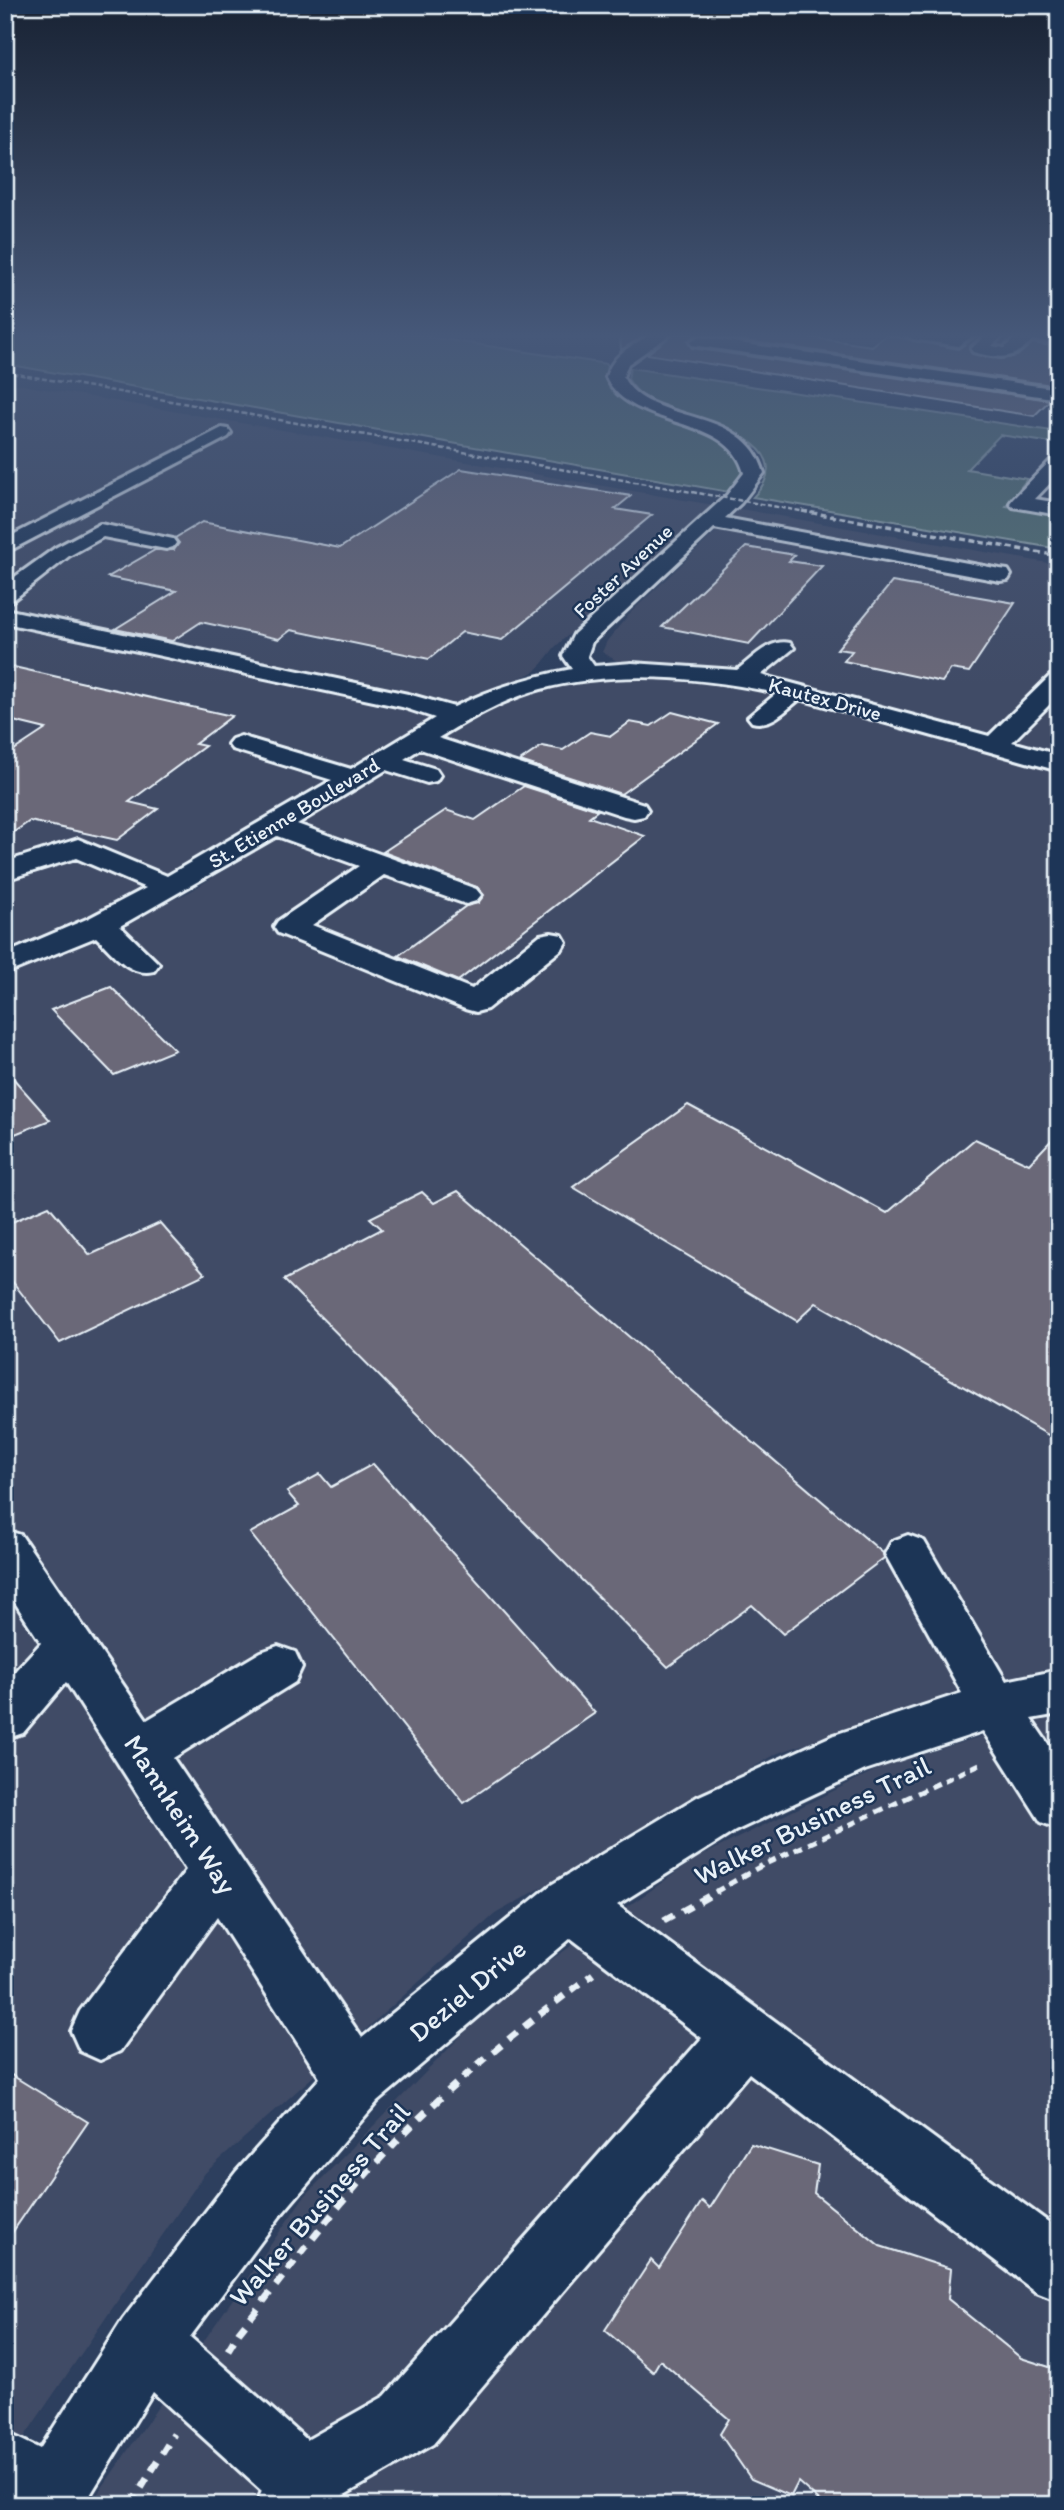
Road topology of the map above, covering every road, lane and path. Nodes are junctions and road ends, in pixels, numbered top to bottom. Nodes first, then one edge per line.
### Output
1 (187, 451) edge
2 (745, 451) edge
3 (1059, 463) edge
4 (1059, 509) edge
5 (710, 521) junction
6 (166, 544) dead end
7 (5, 547) edge
8 (1000, 575) dead end
9 (5, 595) edge
10 (5, 616) edge
11 (782, 648) dead end
12 (321, 663) dead end
13 (587, 674) junction
14 (300, 678) junction
15 (742, 678) junction
16 (1059, 681) edge
17 (796, 690) junction
18 (456, 716) junction
19 (761, 717) dead end
20 (417, 739) junction
21 (241, 744) dead end
22 (994, 746) junction
23 (383, 760) junction
24 (1059, 764) edge
25 (427, 775) dead end
26 (353, 778) junction
27 (635, 810) dead end
28 (275, 826) junction
29 (381, 864) junction
30 (5, 871) edge
31 (169, 887) junction
32 (466, 895) dead end
33 (100, 924) junction
34 (551, 942) dead end
35 (7, 963) edge
36 (143, 964) dead end
37 (5, 1548) edge
38 (908, 1555) dead end
39 (69, 1645) junction
40 (278, 1667) dead end
41 (1059, 1692) edge
42 (994, 1705) junction
43 (5, 1717) edge
44 (139, 1752) junction
45 (980, 1763) dead end
46 (1059, 1805) edge
47 (218, 1871) junction
48 (570, 1904) junction
49 (665, 1920) dead end
50 (594, 1972) dead end
51 (100, 2031) dead end
52 (744, 2034) junction
53 (356, 2081) junction
54 (1059, 2269) edge
55 (239, 2332) dead end
56 (146, 2342) junction
57 (173, 2436) dead end
58 (33, 2489) edge
59 (296, 2493) edge
60 (131, 2505) edge

1 - 7 street
2 - 5 street, Foster Avenue
3 - 4 street
5 - 8 street
5 - 13 street, Foster Avenue
6 - 9 street
10 - 14 street
11 - 15 street
12 - 14 street
13 - 15 street, Kautex Drive
13 - 18 street, St. Etienne Boulevard
14 - 18 street
15 - 17 street, Kautex Drive
16 - 22 street
17 - 19 street
17 - 22 street, Kautex Drive
18 - 20 street, St. Etienne Boulevard
20 - 23 street, St. Etienne Boulevard
20 - 27 street
21 - 26 street
22 - 24 street, Kautex Drive
23 - 25 street
23 - 26 street, St. Etienne Boulevard
26 - 28 street, St. Etienne Boulevard
28 - 29 street
28 - 31 street, St. Etienne Boulevard
29 - 32 street
29 - 34 street
30 - 31 street
31 - 33 street, St. Etienne Boulevard
33 - 35 street, St. Etienne Boulevard
33 - 36 street
37 - 39 street, Mannheim Way
38 - 42 street
39 - 43 street
39 - 44 street, Mannheim Way
40 - 44 street
41 - 42 street, Deziel Drive
42 - 46 street
42 - 48 street, Deziel Drive
44 - 47 street, Mannheim Way
45 - 49 path, Walker Business Trail
47 - 51 street
47 - 53 street, Mannheim Way
48 - 52 street
48 - 53 street, Deziel Drive
50 - 55 path, Walker Business Trail
52 - 54 street
52 - 59 street
53 - 56 street, Deziel Drive
56 - 58 street, Deziel Drive
56 - 59 street
57 - 60 path

